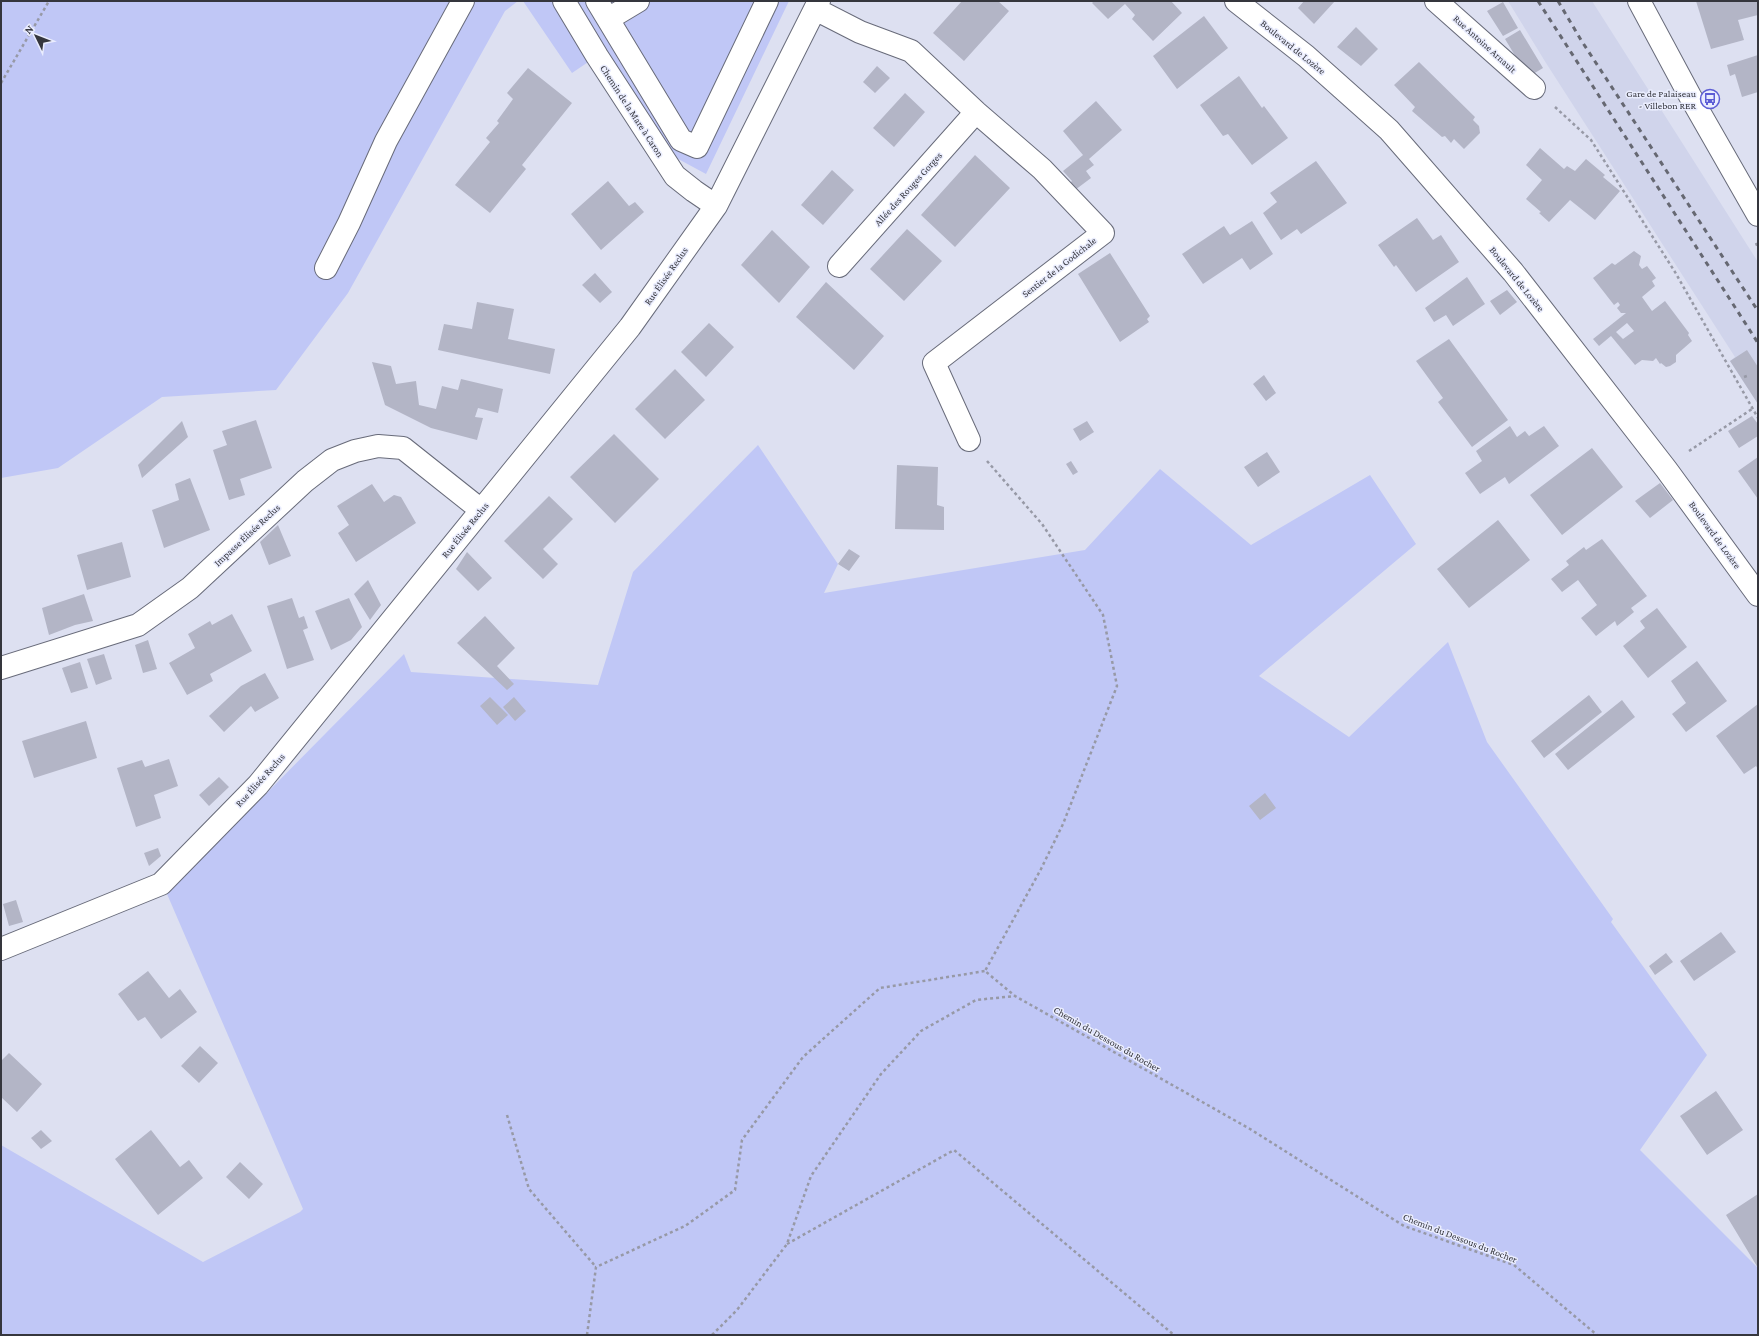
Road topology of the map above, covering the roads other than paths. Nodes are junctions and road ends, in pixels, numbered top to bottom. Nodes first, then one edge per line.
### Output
1 (463, 1) edge
2 (564, 1) edge
3 (638, 1) edge
4 (767, 1) edge
5 (1236, 1) edge
6 (1436, 1) edge
7 (1639, 1) edge
8 (817, 5) edge
9 (603, 10) edge
10 (1534, 88) road end
11 (976, 112) junction
12 (716, 206) junction
13 (1758, 215) edge
14 (839, 266) dead end
15 (326, 268) dead end
16 (969, 440) road end
17 (481, 510) junction
18 (1758, 594) edge
19 (1, 668) edge
20 (1, 949) edge

1 - 15 street
2 - 12 street, Chemin de la Mare à Caron
3 - 9 street
4 - 9 street
5 - 18 street, Boulevard de Lozère
6 - 10 street, Rue Antoine Arnault
7 - 13 street
8 - 11 street, Sentier de la Godichale
8 - 12 street, Rue Élisée Reclus
11 - 14 street, Allée des Rouges Gorges
11 - 16 street, Sentier de la Godichale
12 - 17 street, Rue Élisée Reclus
17 - 19 street, Impasse Élisée Reclus
17 - 20 street, Rue Élisée Reclus

